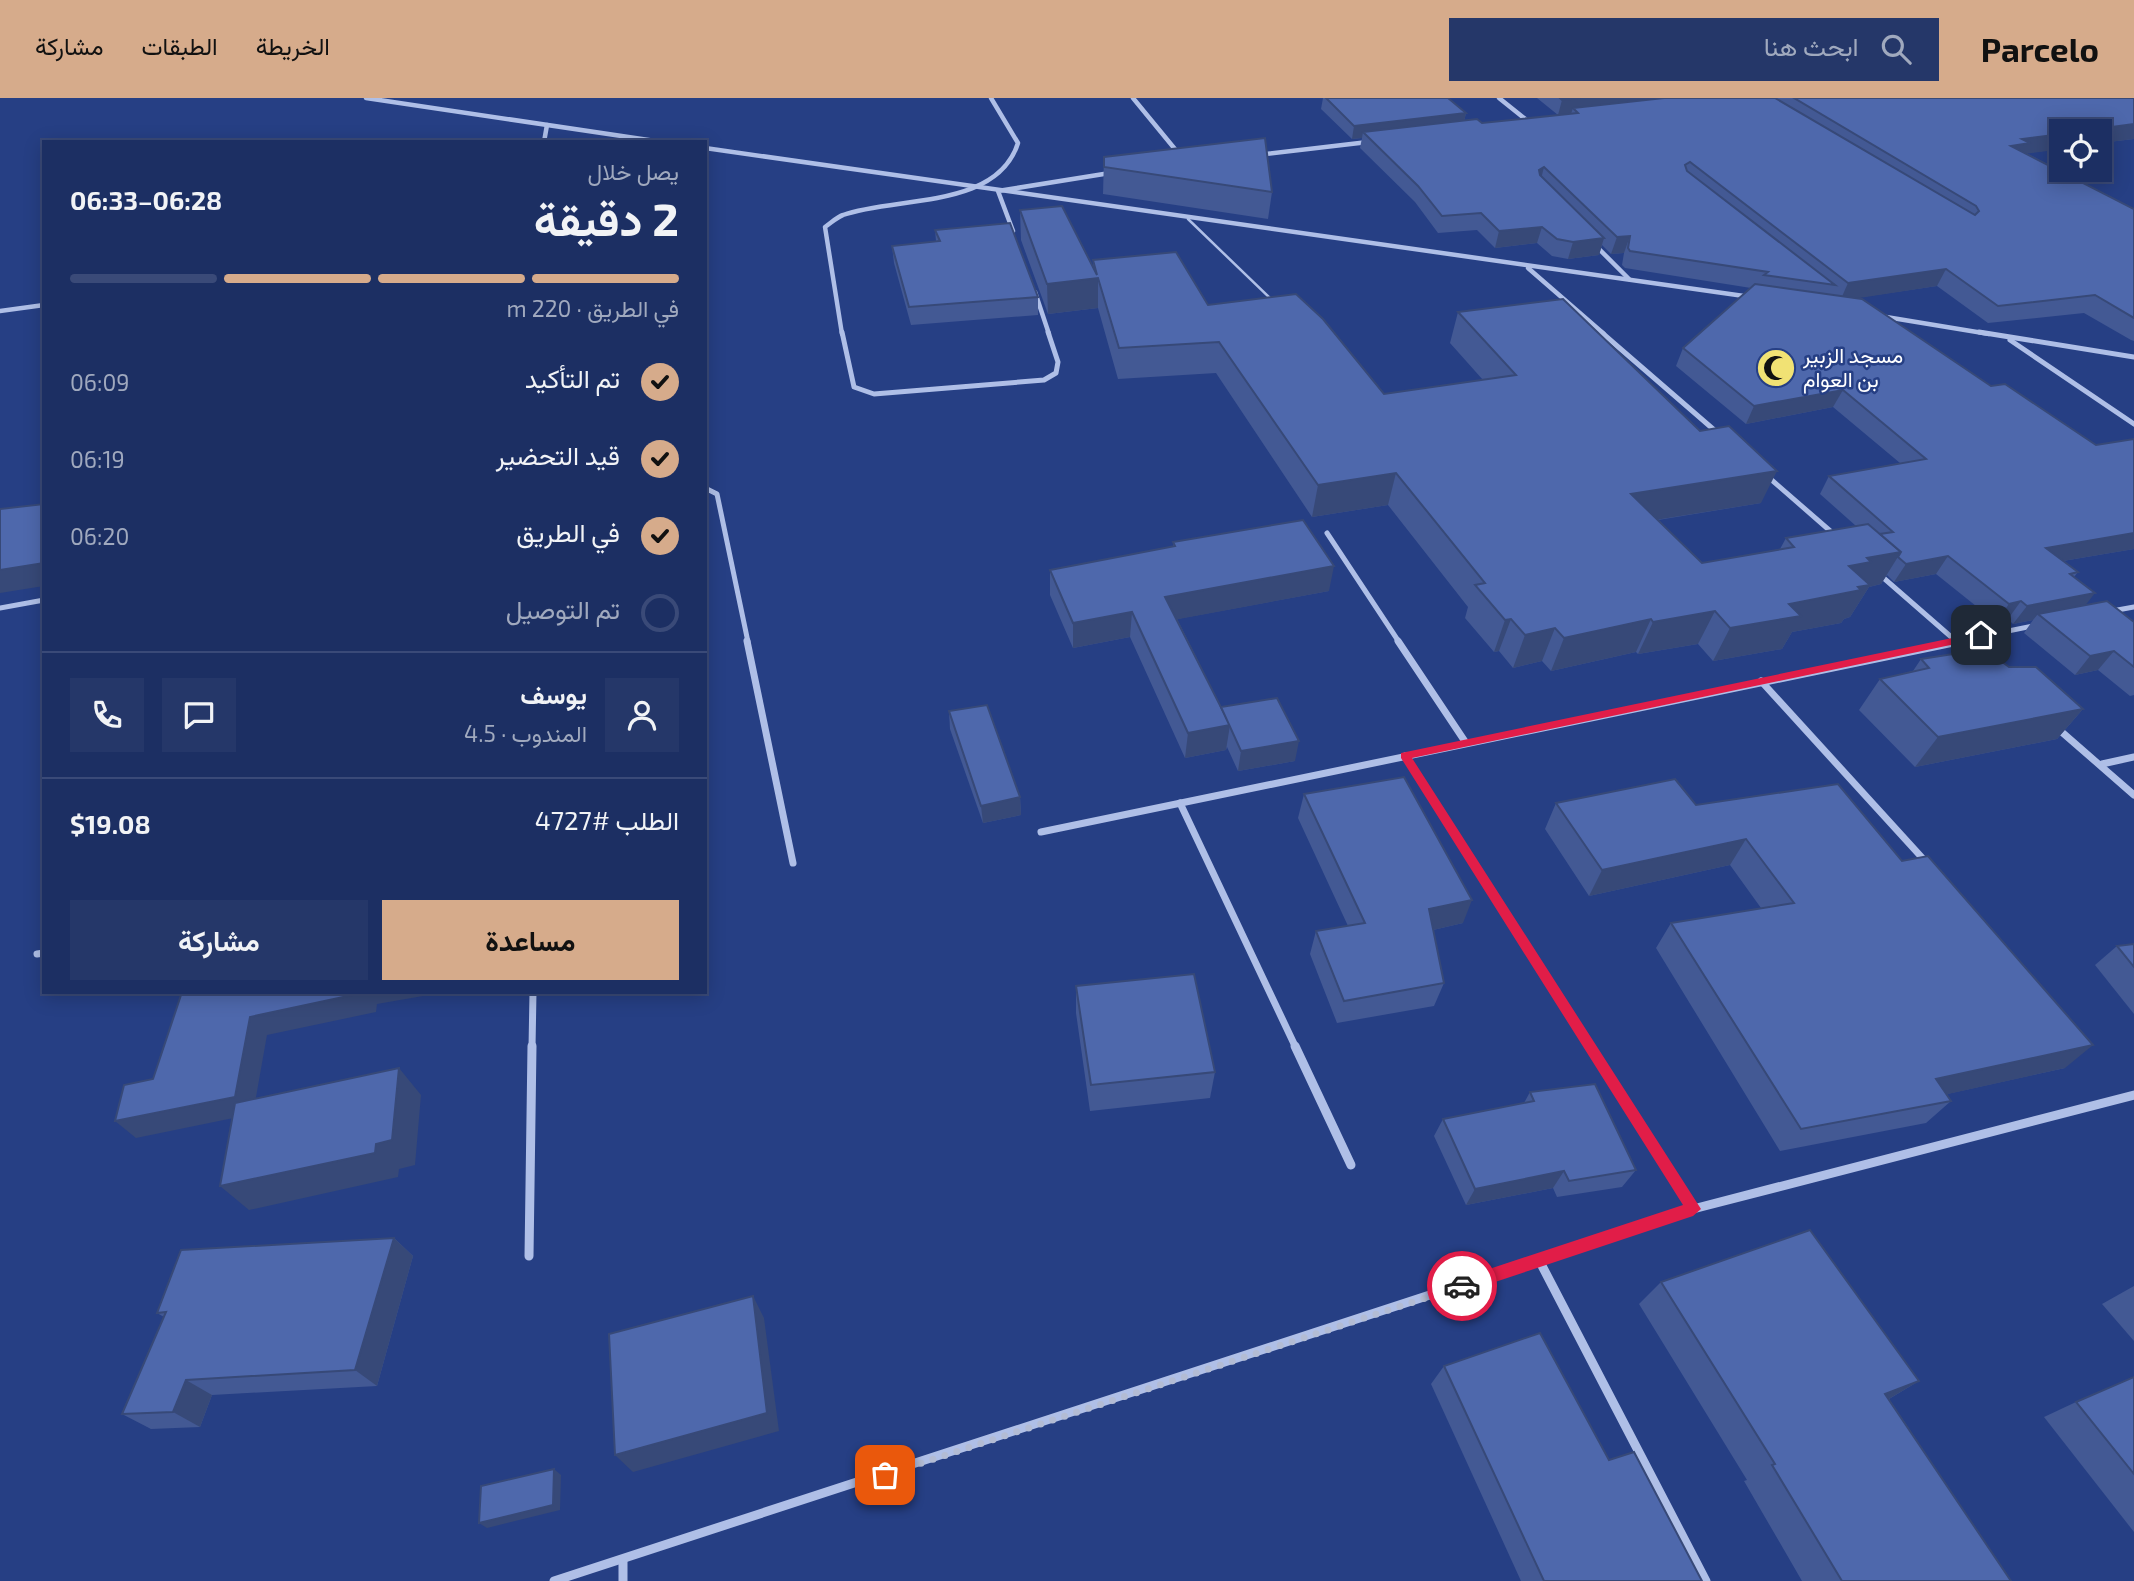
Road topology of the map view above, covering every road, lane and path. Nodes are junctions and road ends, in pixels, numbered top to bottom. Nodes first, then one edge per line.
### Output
1 (366, 98) edge
2 (991, 98) edge
3 (1133, 98) edge
4 (1499, 98) edge
5 (1516, 123) edge
6 (547, 125) junction
7 (544, 140) edge
8 (648, 140) edge
9 (1371, 142) edge
10 (707, 148) edge
11 (1252, 155) edge
12 (1186, 163) edge
13 (1111, 173) edge
14 (972, 188) junction
15 (998, 191) junction
16 (1188, 219) junction
17 (1013, 233) edge
18 (1593, 243) edge
19 (1528, 267) junction
20 (1629, 280) junction
21 (1031, 282) edge
22 (1764, 299) edge
23 (42, 305) edge
24 (1279, 306) edge
25 (0, 311) edge
26 (1872, 315) edge
27 (2008, 339) junction
28 (2134, 357) edge
29 (2134, 424) edge
30 (1726, 440) edge
31 (1757, 467) edge
32 (707, 489) edge
33 (1327, 533) dead end
34 (1840, 540) edge
35 (1872, 567) edge
36 (42, 600) edge
37 (2134, 607) edge
38 (0, 608) edge
39 (2106, 612) edge
40 (2052, 622) edge
41 (1955, 640) junction
42 (1981, 664) edge
43 (1761, 681) junction
44 (2051, 723) edge
45 (1466, 743) junction
46 (1405, 755) junction
47 (2134, 757) edge
48 (2102, 764) junction
49 (2134, 795) edge
50 (1180, 803) junction
51 (1041, 832) dead end
52 (793, 863) dead end
53 (1930, 867) edge
54 (533, 994) edge
55 (2134, 1095) edge
56 (1351, 1165) dead end
57 (1693, 1209) junction
58 (529, 1256) dead end
59 (1539, 1260) junction
60 (623, 1561) junction
61 (554, 1581) edge
62 (623, 1581) edge
63 (1706, 1581) edge

1 - 6 street
2 - 14 street
3 - 12 street
4 - 5 street
6 - 7 street
6 - 8 street
9 - 11 street
10 - 14 street
13 - 15 street
14 - 15 street
14 - 21 street
15 - 16 street
15 - 17 street
16 - 19 street
16 - 24 lane
18 - 20 street
19 - 20 street
19 - 30 street
20 - 22 street
23 - 25 street
26 - 27 street
27 - 28 street
27 - 29 street
31 - 34 street
32 - 52 street
33 - 45 street
35 - 41 street
36 - 38 street
37 - 39 street
40 - 41 street
41 - 42 street
41 - 43 street
43 - 45 street
43 - 53 street
44 - 48 street
45 - 46 street
46 - 50 street
46 - 57 street
47 - 48 street
48 - 49 street
50 - 51 street
50 - 56 street
54 - 58 street
55 - 57 street
57 - 59 street
59 - 60 street
59 - 63 street
60 - 61 street
60 - 62 street

